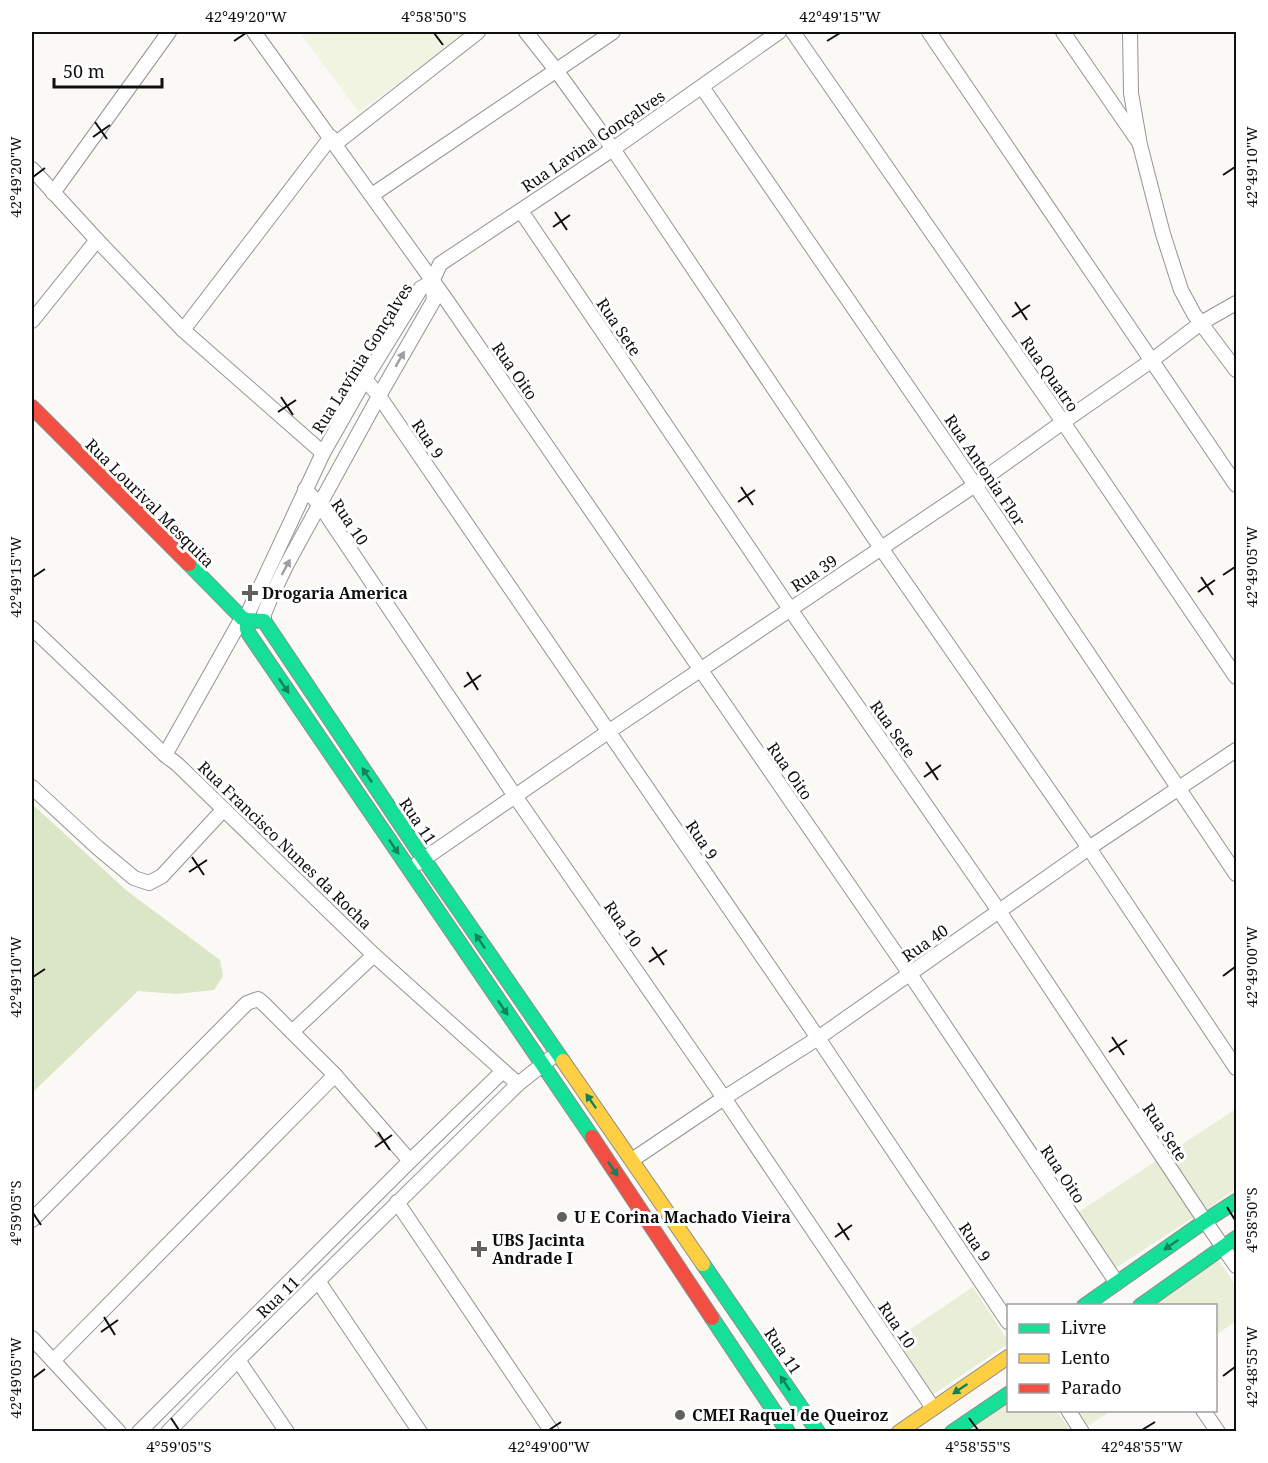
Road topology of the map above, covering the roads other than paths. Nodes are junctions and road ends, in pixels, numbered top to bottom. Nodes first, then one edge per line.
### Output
1 (169, 32) edge
2 (254, 32) edge
3 (478, 32) edge
4 (526, 32) edge
5 (613, 32) edge
6 (779, 32) edge
7 (793, 32) edge
8 (929, 32) edge
9 (1063, 32) edge
10 (1130, 32) edge
11 (556, 70) junction
12 (702, 87) junction
13 (333, 140) junction
14 (1140, 145) junction
15 (613, 149) junction
16 (32, 169) edge
17 (53, 193) junction
18 (372, 195) junction
19 (521, 211) junction
20 (97, 240) junction
21 (432, 282) junction
22 (1236, 303) edge
23 (32, 321) edge
24 (1201, 323) junction
25 (183, 330) junction
26 (1151, 361) junction
27 (1236, 370) edge
28 (365, 379) junction
29 (379, 396) junction
30 (32, 407) edge
31 (1063, 422) junction
32 (323, 453) junction
33 (975, 485) junction
34 (1236, 485) edge
35 (305, 489) junction
36 (320, 506) junction
37 (881, 548) junction
38 (790, 609) junction
39 (244, 619) junction
40 (264, 621) junction
41 (32, 628) edge
42 (700, 669) junction
43 (1236, 676) edge
44 (608, 732) junction
45 (1236, 750) edge
46 (165, 755) junction
47 (32, 787) edge
48 (1178, 789) junction
49 (515, 796) junction
50 (224, 809) junction
51 (1089, 848) junction
52 (423, 858) junction
53 (409, 869) junction
54 (1236, 874) edge
55 (999, 911) junction
56 (374, 955) junction
57 (910, 974) junction
58 (292, 1032) junction
59 (818, 1038) junction
60 (557, 1053) junction
61 (543, 1064) junction
62 (1236, 1068) edge
63 (503, 1071) junction
64 (335, 1075) junction
65 (518, 1084) junction
66 (724, 1098) junction
67 (632, 1160) junction
68 (410, 1161) junction
69 (1236, 1201) edge
70 (397, 1202) junction
71 (32, 1220) edge
72 (1205, 1221) junction
73 (1236, 1238) edge
74 (1223, 1248) junction
75 (1236, 1266) edge
76 (318, 1281) junction
77 (1117, 1283) junction
78 (1086, 1304) edge
79 (1141, 1304) edge
80 (1007, 1321) edge
81 (32, 1338) edge
82 (1007, 1358) edge
83 (238, 1360) junction
84 (53, 1362) junction
85 (1007, 1395) edge
86 (933, 1408) junction
87 (1069, 1412) edge
88 (1204, 1412) edge
89 (119, 1431) edge
90 (140, 1431) edge
91 (168, 1431) edge
92 (287, 1431) edge
93 (420, 1431) edge
94 (552, 1431) edge
95 (788, 1431) edge
96 (818, 1431) edge
97 (899, 1431) edge
98 (952, 1431) edge
99 (1082, 1431) edge
100 (1218, 1431) edge

1 - 17 street
2 - 13 street, Rua Oito
3 - 13 street
4 - 11 street
5 - 11 street
6 - 12 street, Rua Lavina Gonçalves
7 - 31 street, Rua Quatro
8 - 26 street
9 - 14 street
10 - 14 street
11 - 15 street
11 - 18 street
12 - 15 street, Rua Lavina Gonçalves
12 - 33 street, Rua Antonia Flor
13 - 18 street, Rua Oito
13 - 25 street
14 - 24 street
15 - 19 street, Rua Lavina Gonçalves
15 - 37 street
16 - 17 street
17 - 20 street
18 - 21 street, Rua Oito
19 - 21 street, Rua Lavina Gonçalves
19 - 38 street, Rua Sete
20 - 23 street
20 - 25 street
21 - 28 street, Rua Lavínia Gonçalves
29 -> 21 street, Rua Lavínia Gonçalves
21 - 42 street, Rua Oito
22 - 24 street, Rua 39
24 - 26 street, Rua 39
24 - 27 street
25 - 32 street
26 - 31 street, Rua 39
26 - 34 street
28 - 29 street, Rua 9
28 - 32 street, Rua Lavínia Gonçalves
29 - 36 street, Rua Lavínia Gonçalves
29 - 44 street, Rua 9
30 - 39 main road, Rua Lourival Mesquita
31 - 33 street, Rua 39
31 - 43 street, Rua Quatro
32 - 35 street, Rua Lavínia Gonçalves
33 - 37 street, Rua 39
33 - 48 street, Rua Antonia Flor
35 - 36 street, Rua 10
35 - 39 street, Rua Lavínia Gonçalves
40 -> 36 street, Rua Lavínia Gonçalves
36 - 49 street, Rua 10
37 - 38 street, Rua 39
37 - 51 street
38 - 42 street, Rua 39
38 - 55 street, Rua Sete
39 - 40 main road
39 - 46 street, Rua Lavínia Gonçalves
39 -> 53 main road
52 -> 40 main road, Rua 11
41 - 46 street, Rua Francisco Nunes da Rocha
42 - 44 street, Rua 39
42 - 57 street, Rua Oito
44 - 49 street, Rua 39
44 - 59 street, Rua 9
45 - 48 street, Rua 40
46 - 50 street, Rua Francisco Nunes da Rocha
47 - 50 street
48 - 51 street, Rua 40
48 - 54 street, Rua Antonia Flor
49 - 52 street, Rua 39
49 - 66 street, Rua 10
50 - 56 street, Rua Francisco Nunes da Rocha
51 - 55 street, Rua 40
51 - 62 street
52 - 53 street, Rua 39
60 -> 52 main road, Rua 11
53 -> 61 main road
55 - 57 street, Rua 40
55 - 72 street, Rua Sete
56 - 58 street
56 - 63 street, Rua Francisco Nunes da Rocha
57 - 59 street, Rua 40
57 - 77 street, Rua Oito
58 - 64 street
58 - 71 street
59 - 66 street, Rua 40
59 - 80 street, Rua 9
60 - 61 street, Rua 11
67 -> 60 main road, Rua 11
61 - 65 street, Rua 11
61 -> 95 main road
63 - 65 street, Rua Francisco Nunes da Rocha
63 - 68 street
64 - 68 street
64 - 84 street
65 - 70 street, Rua 11
66 - 67 street, Rua 40
66 - 86 street, Rua 10
96 -> 67 main road, Rua 11
68 - 90 street
69 - 72 main road
70 - 76 street, Rua 11
70 - 94 street
72 - 74 street, Rua Sete
72 -> 77 main road
73 - 74 main road
74 - 75 street, Rua Sete
74 - 79 main road
76 - 83 street, Rua 11
76 - 93 street
77 - 78 main road
81 - 84 street
82 -> 86 main road
83 - 91 street, Rua 11
83 - 92 street
84 - 89 street
85 - 98 main road
86 - 97 main road
87 - 99 street
88 - 100 street

